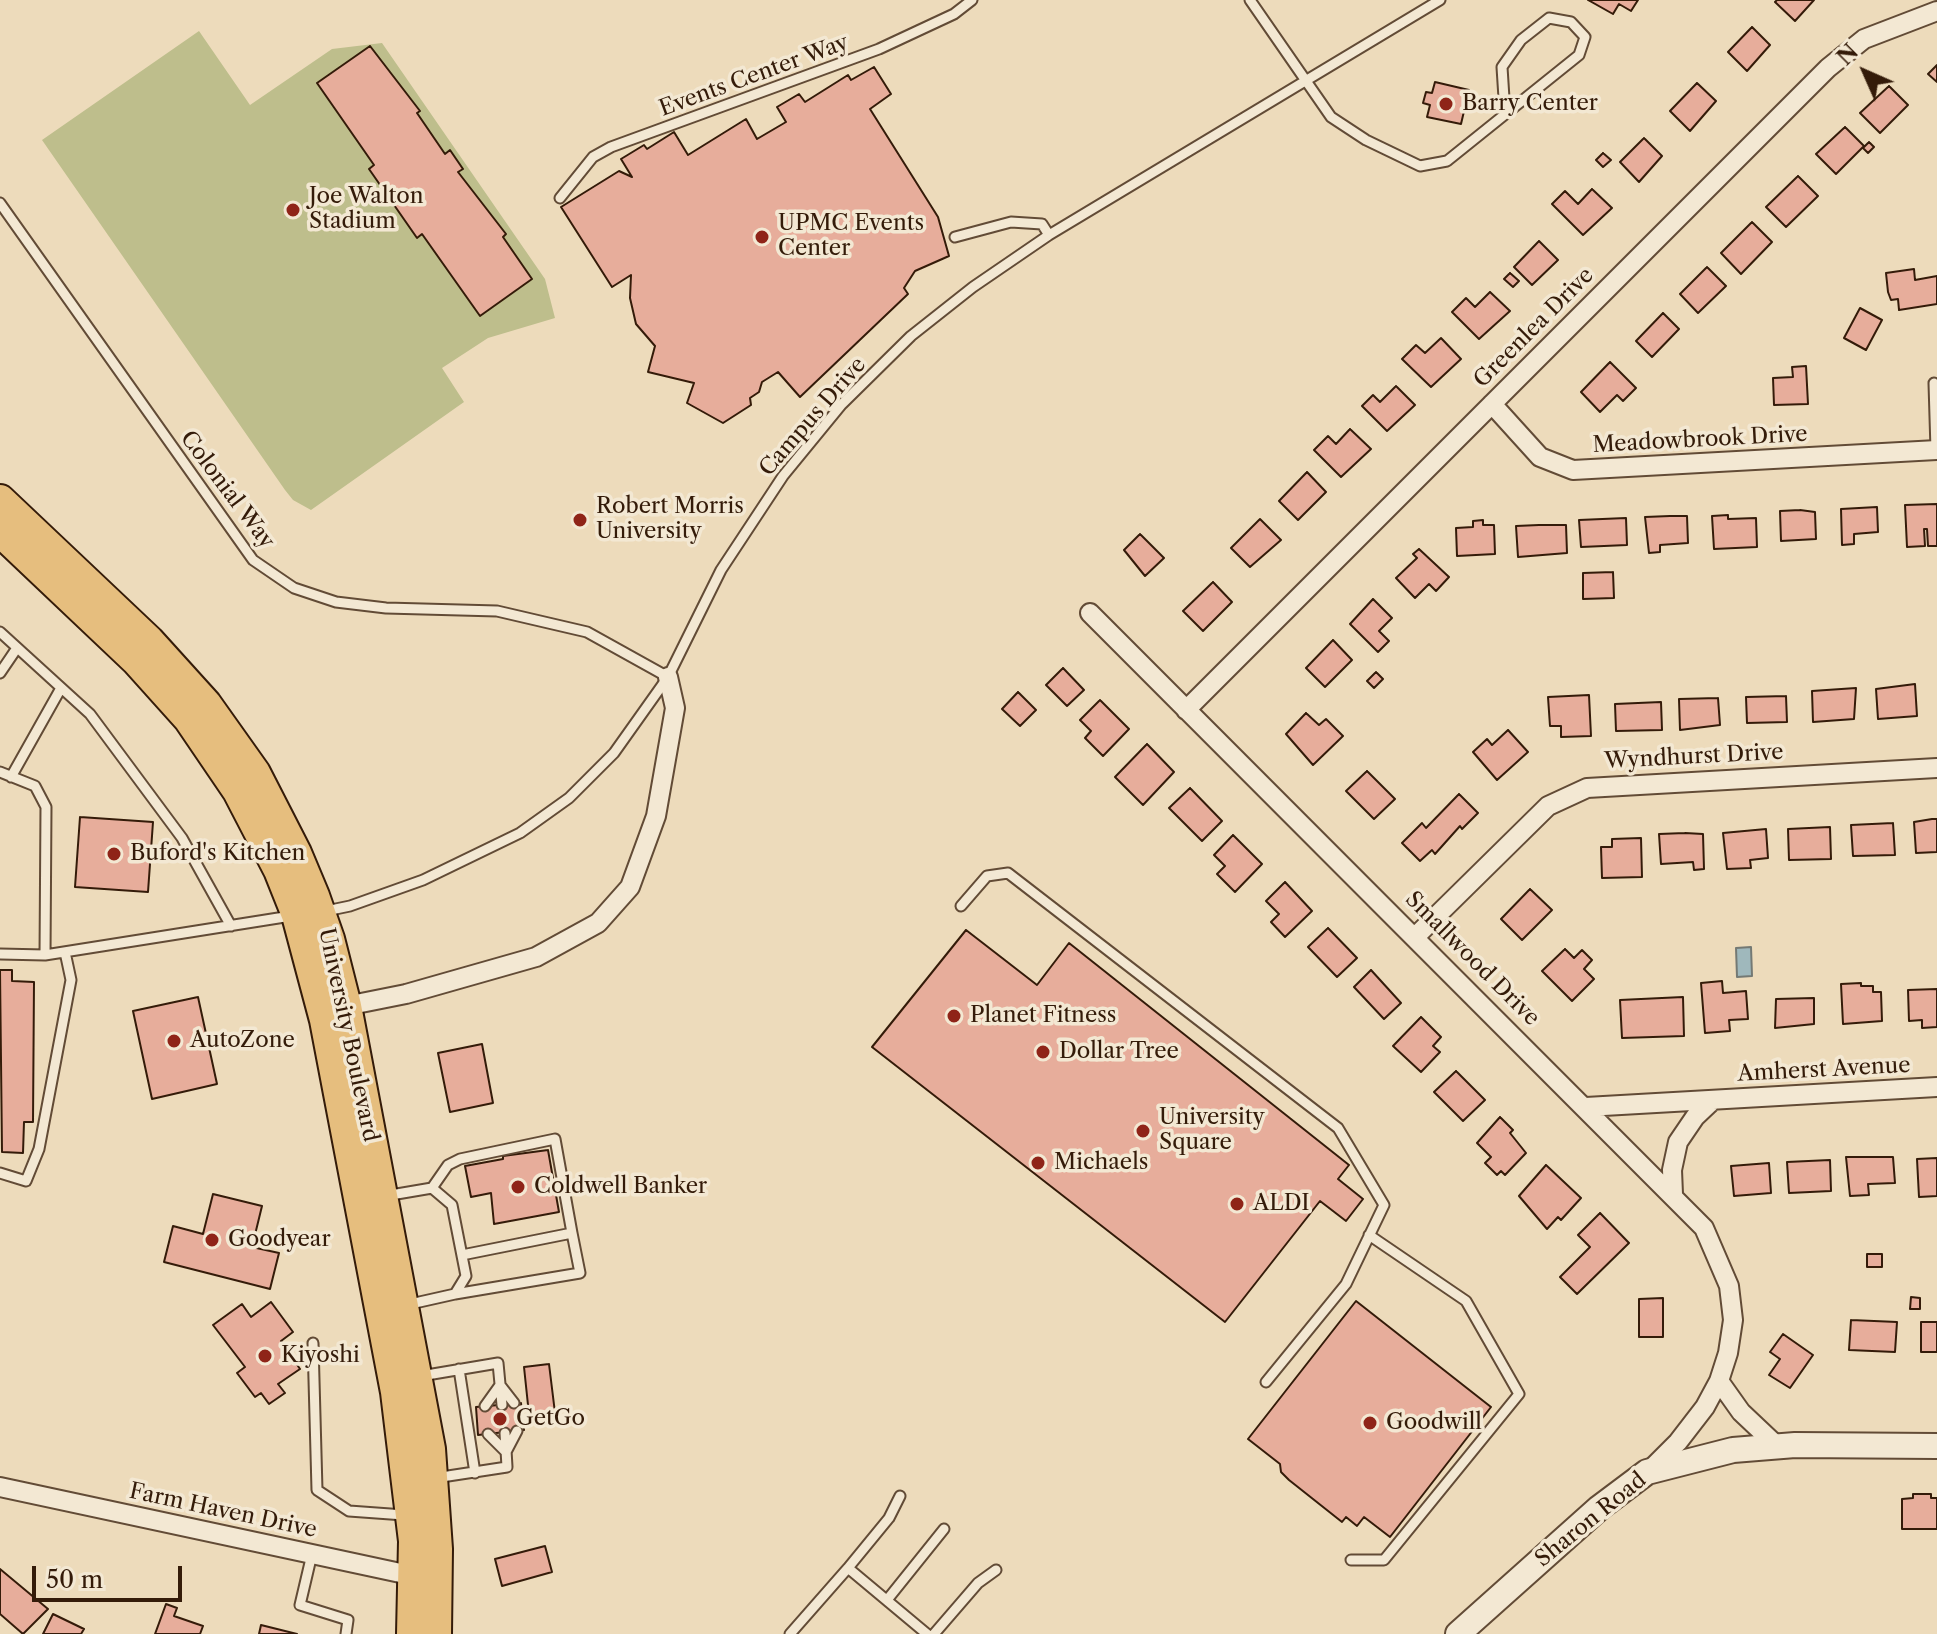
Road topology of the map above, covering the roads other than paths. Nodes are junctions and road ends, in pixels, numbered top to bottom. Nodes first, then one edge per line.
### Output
1 (972, 0) edge
2 (1250, 0) edge
3 (1440, 0) edge
4 (1937, 11) edge
5 (1305, 81) junction
6 (1505, 114) junction
7 (560, 198) dead end
8 (0, 203) edge
9 (1049, 235) junction
10 (955, 237) dead end
11 (1934, 383) dead end
12 (1492, 404) junction
13 (1937, 450) edge
14 (0, 500) edge
15 (0, 531) edge
16 (1090, 613) dead end
17 (0, 632) edge
18 (17, 648) junction
19 (0, 673) edge
20 (668, 677) junction
21 (61, 688) junction
22 (1186, 710) junction
23 (1937, 768) edge
24 (0, 772) edge
25 (11, 777) junction
26 (961, 906) dead end
27 (308, 913) junction
28 (231, 926) junction
29 (1415, 937) junction
30 (65, 952) junction
31 (0, 954) edge
32 (45, 955) junction
33 (346, 1006) junction
34 (1937, 1087) edge
35 (1713, 1100) junction
36 (1586, 1107) junction
37 (0, 1173) edge
38 (432, 1188) junction
39 (1673, 1194) junction
40 (382, 1196) junction
41 (572, 1233) junction
42 (1369, 1235) junction
43 (462, 1255) junction
44 (455, 1294) junction
45 (403, 1306) junction
46 (313, 1343) dead end
47 (459, 1369) junction
48 (417, 1377) junction
49 (1719, 1381) junction
50 (1266, 1382) dead end
51 (500, 1385) junction
52 (514, 1403) dead end
53 (502, 1405) dead end
54 (485, 1406) dead end
55 (517, 1431) dead end
56 (505, 1433) dead end
57 (488, 1434) dead end
58 (1777, 1446) junction
59 (1937, 1446) edge
60 (506, 1452) junction
61 (1647, 1472) junction
62 (475, 1473) junction
63 (432, 1478) junction
64 (0, 1487) edge
65 (900, 1496) dead end
66 (412, 1516) junction
67 (944, 1529) dead end
68 (312, 1554) junction
69 (1351, 1560) dead end
70 (848, 1568) junction
71 (996, 1570) dead end
72 (425, 1578) junction
73 (887, 1600) junction
74 (346, 1634) edge
75 (412, 1634) edge
76 (436, 1634) edge
77 (790, 1634) edge
78 (927, 1634) edge
79 (934, 1634) edge
80 (1458, 1634) edge

1 - 7 lane, Events Center Way
2 - 5 lane
3 - 5 lane, Campus Drive
4 - 12 street, Greenlea Drive
5 - 6 lane
5 - 9 lane, Campus Drive
6 - 6 lane
8 - 20 lane, Colonial Way
9 - 10 lane
9 - 20 lane, Campus Drive
11 - 13 lane
12 - 13 street, Meadowbrook Drive
12 - 22 street, Greenlea Drive
14 - 27 main road, University Boulevard
15 - 27 main road, University Boulevard
16 - 22 street, Smallwood Drive
17 - 18 lane
18 - 19 lane
18 - 21 lane
20 - 27 lane, Campus Drive
20 - 33 street
21 - 25 lane
21 - 28 lane
22 - 29 street, Smallwood Drive
23 - 29 street, Wyndhurst Drive
24 - 25 lane
25 - 32 lane
26 - 42 lane
27 - 28 lane, Campus Drive
27 - 33 main road, University Boulevard
27 - 66 main road, University Boulevard
28 - 30 lane, Campus Drive
29 - 36 street, Smallwood Drive
30 - 32 lane, Campus Drive
30 - 37 lane
31 - 32 lane, Campus Drive
33 - 40 main road, University Boulevard
34 - 35 street, Amherst Avenue
35 - 36 street, Amherst Avenue
35 - 39 street, Amherst Avenue
36 - 39 street, Smallwood Drive
38 - 40 lane
38 - 41 lane
38 - 43 lane
39 - 49 street, Smallwood Drive
40 - 45 main road, University Boulevard
41 - 43 lane
41 - 44 lane
42 - 50 lane
42 - 69 lane
43 - 44 lane
44 - 45 lane
45 - 48 main road, University Boulevard
46 - 66 lane
47 - 48 lane
47 - 51 lane
47 - 62 lane
48 - 63 main road, University Boulevard
49 - 58 street
49 - 61 street, Smallwood Drive
51 - 52 lane
51 - 53 lane
51 - 54 lane
55 - 60 lane
56 - 60 lane
57 - 60 lane
58 - 59 street, Sharon Road
58 - 61 street, Sharon Road
60 - 62 lane
61 - 80 street, Sharon Road
62 - 63 lane
63 - 72 main road, University Boulevard
64 - 68 street, Farm Haven Drive
65 - 70 lane
66 - 72 main road, University Boulevard
67 - 73 lane
68 - 72 street, Farm Haven Drive
68 - 74 lane
70 - 73 lane
70 - 77 lane
71 - 79 lane
72 - 75 main road, University Boulevard
72 - 76 main road, University Boulevard
73 - 78 lane

